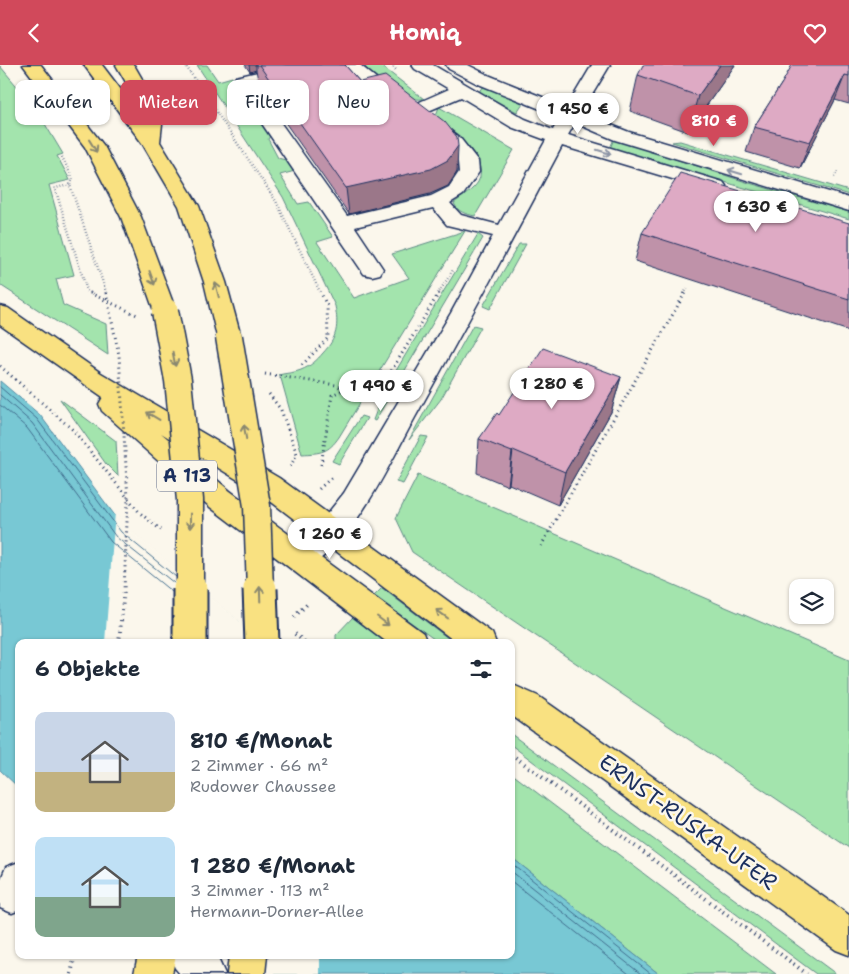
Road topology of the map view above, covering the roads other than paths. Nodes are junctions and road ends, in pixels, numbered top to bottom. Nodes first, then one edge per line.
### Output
1 (32, 65) edge
2 (92, 65) edge
3 (125, 65) edge
4 (231, 65) edge
5 (311, 65) edge
6 (350, 65) edge
7 (421, 65) edge
8 (455, 65) edge
9 (601, 65) edge
10 (241, 80) edge
11 (246, 80) edge
12 (461, 90) junction
13 (414, 111) junction
14 (571, 115) junction
15 (273, 125) edge
16 (557, 138) junction
17 (151, 142) junction
18 (735, 191) edge
19 (438, 201) junction
20 (849, 205) edge
21 (342, 225) junction
22 (505, 233) junction
23 (372, 269) dead end
24 (0, 314) edge
25 (92, 379) junction
26 (330, 531) junction
27 (300, 559) junction
28 (190, 639) edge
29 (262, 639) edge
30 (407, 639) edge
31 (476, 639) edge
32 (517, 697) edge
33 (849, 937) edge
34 (248, 959) edge
35 (163, 962) edge
36 (206, 974) edge
37 (246, 974) edge

1 -> 28 main road, A 113, bridge
2 - 17 main road
3 - 17 main road
4 - 10 street
5 - 11 street
6 - 13 street
7 - 12 street
8 - 14 street
9 - 14 street
12 - 13 street
12 - 16 street
13 - 19 street
14 - 16 street
20 -> 14 street
15 - 21 street
16 -> 18 street
16 - 22 street
29 -> 17 main road, bridge
19 - 21 street
19 - 22 street
21 - 23 street
22 - 26 street
24 - 25 main road
26 -> 25 main road
25 - 27 main road
26 - 27 street
31 -> 26 main road
27 -> 30 main road
32 - 33 main road, ERNST-RUSKA-UFER
34 - 37 main road
35 - 36 street

